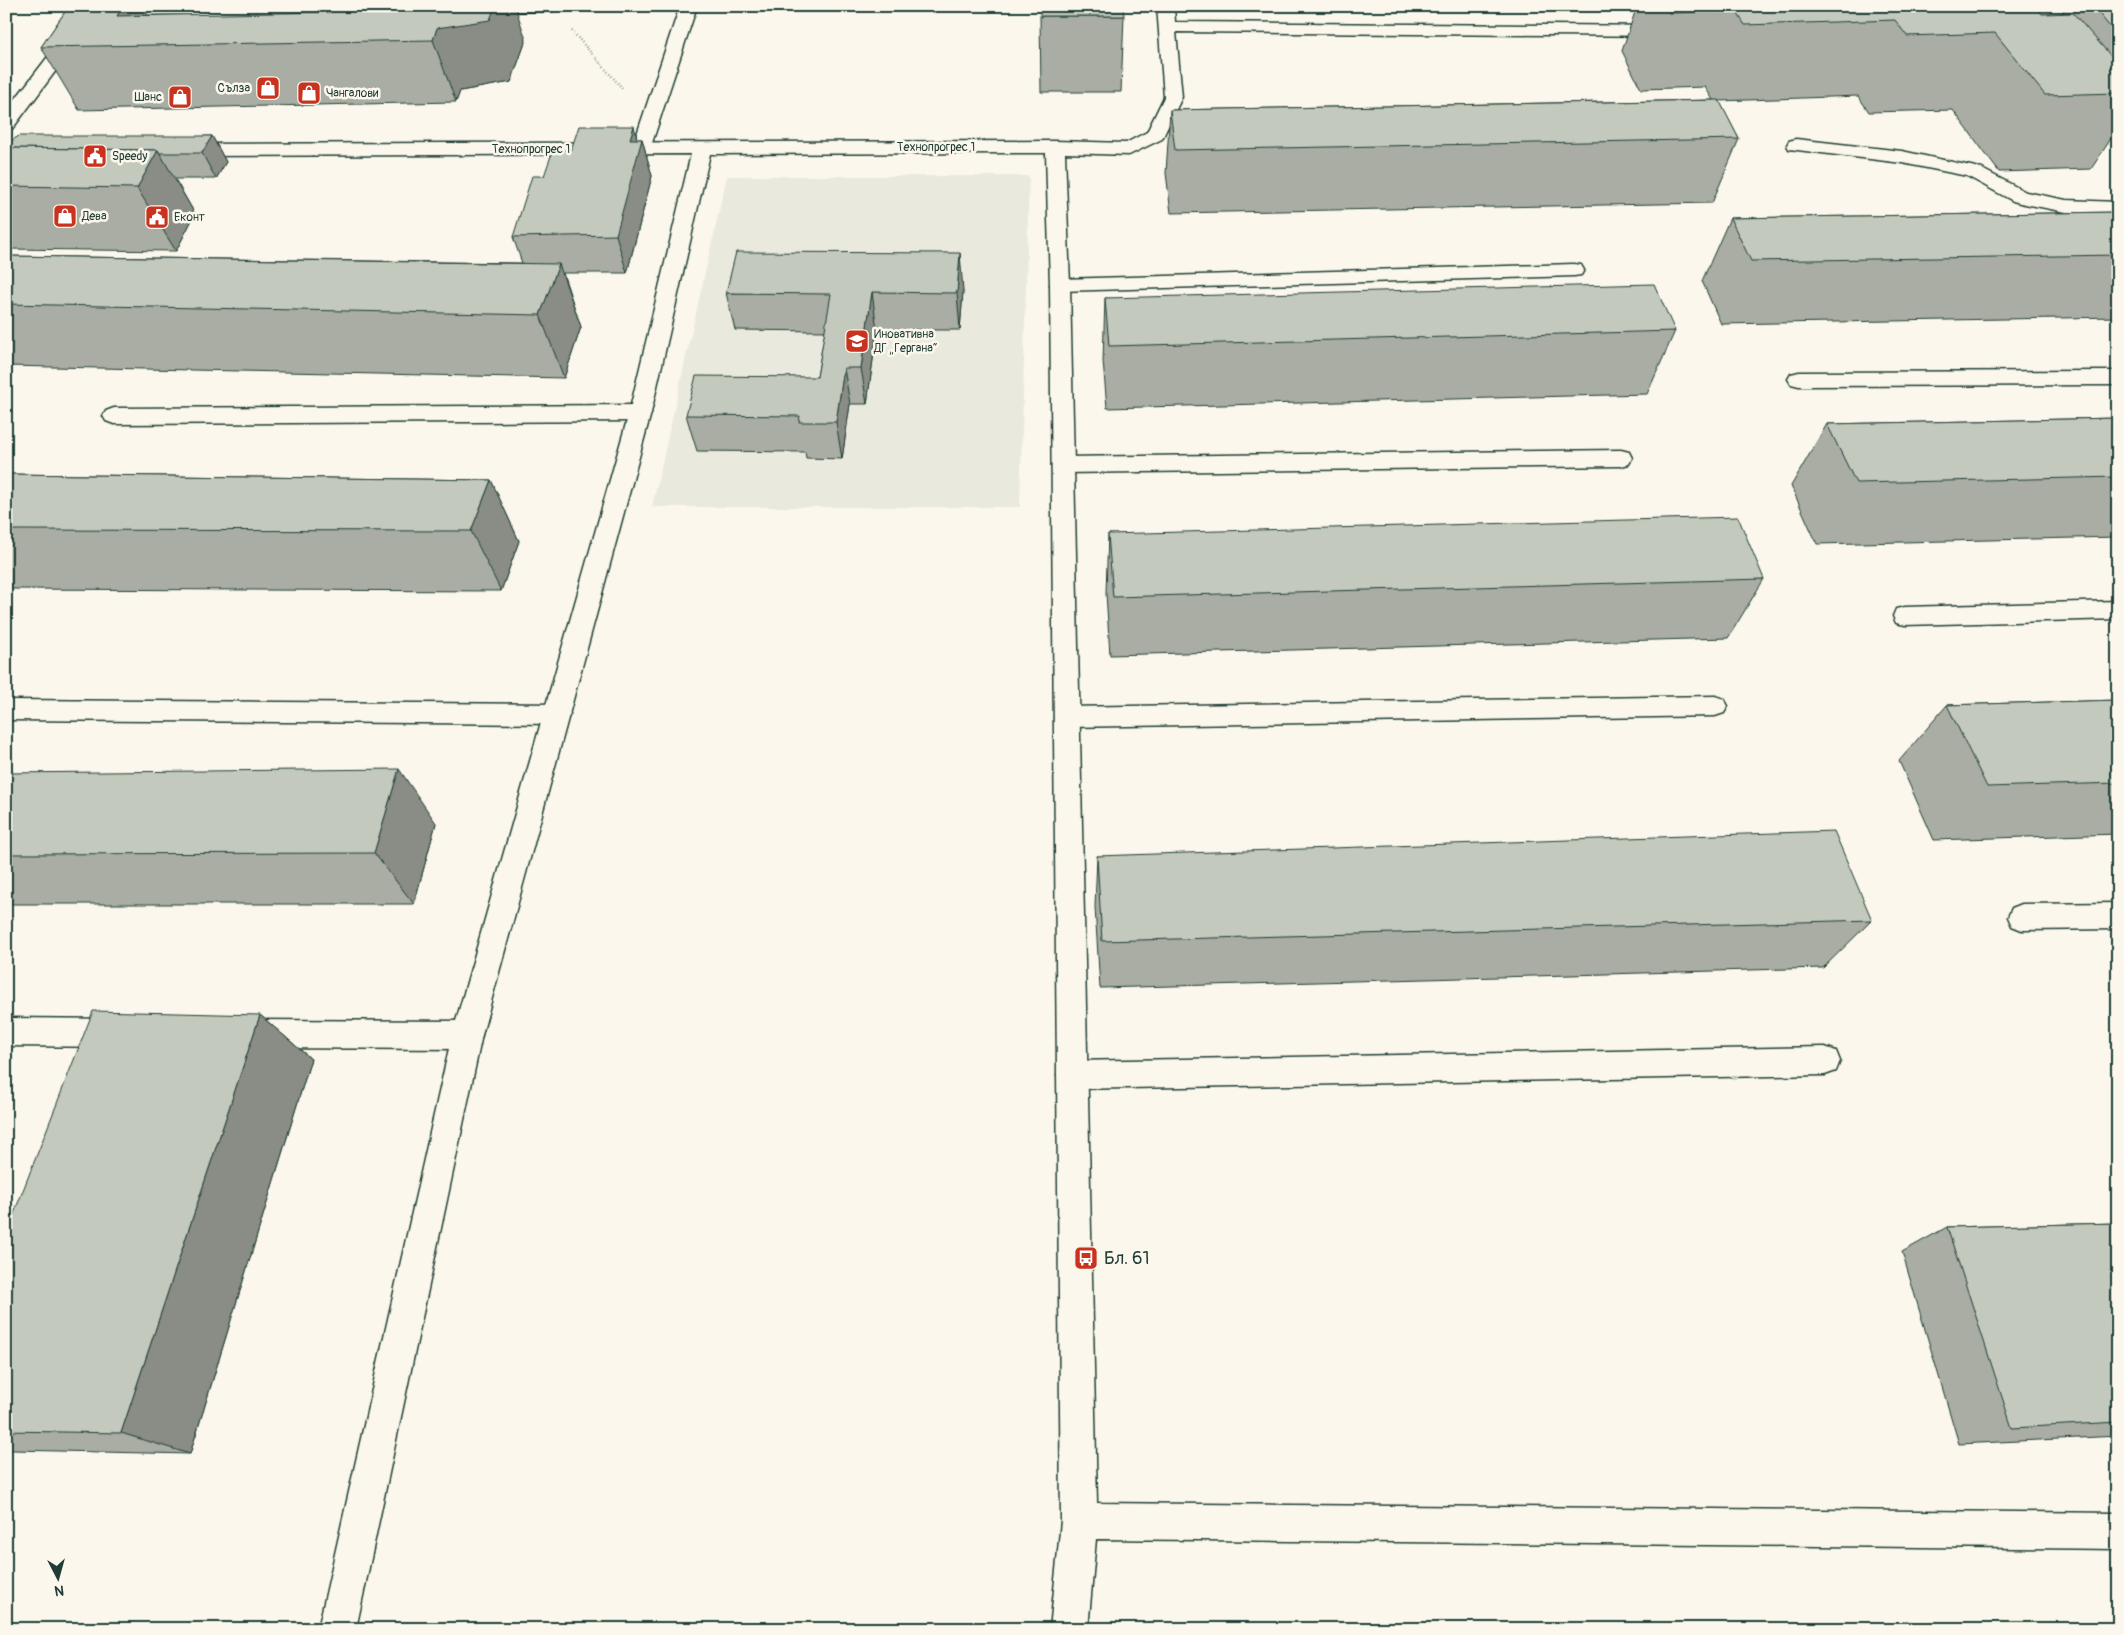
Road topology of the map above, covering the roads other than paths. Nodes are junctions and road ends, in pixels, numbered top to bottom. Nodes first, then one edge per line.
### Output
1 (550, 6) edge
2 (689, 6) edge
3 (1165, 6) edge
4 (94, 8) edge
5 (1167, 27) junction
6 (1682, 31) dead end
7 (6, 124) edge
8 (1796, 145) dead end
9 (1055, 147) junction
10 (702, 148) junction
11 (641, 149) junction
12 (165, 150) edge
13 (2118, 208) edge
14 (1574, 270) dead end
15 (1060, 285) junction
16 (2118, 378) edge
17 (1800, 379) dead end
18 (640, 413) junction
19 (114, 416) dead end
20 (1622, 458) dead end
21 (1063, 465) junction
22 (2118, 610) edge
23 (1905, 616) dead end
24 (1716, 706) dead end
25 (6, 710) edge
26 (556, 714) junction
27 (1067, 717) junction
28 (2118, 916) edge
29 (2022, 917) dead end
30 (6, 1032) edge
31 (144, 1033) edge
32 (212, 1033) edge
33 (467, 1035) junction
34 (1825, 1061) dead end
35 (1072, 1074) junction
36 (1079, 1521) junction
37 (2118, 1531) edge
38 (337, 1629) edge
39 (1069, 1629) edge

1 - 4 street
2 - 11 street
3 - 5 street, Технопрогрес 1
4 - 7 street
5 - 6 street
5 - 9 street, Технопрогрес 1
8 - 13 street
9 - 10 street, Технопрогрес 1
9 - 15 street
10 - 11 street, Технопрогрес 1
10 - 18 street
11 - 12 street, Технопрогрес 1
14 - 15 street
15 - 21 street
16 - 17 street
18 - 19 street
18 - 26 street
20 - 21 street
21 - 27 street
22 - 23 street
24 - 27 street
25 - 26 street
26 - 33 street
27 - 35 street
28 - 29 street
30 - 31 street
32 - 33 street
33 - 38 street
34 - 35 street
35 - 36 street
36 - 37 street
36 - 39 street

